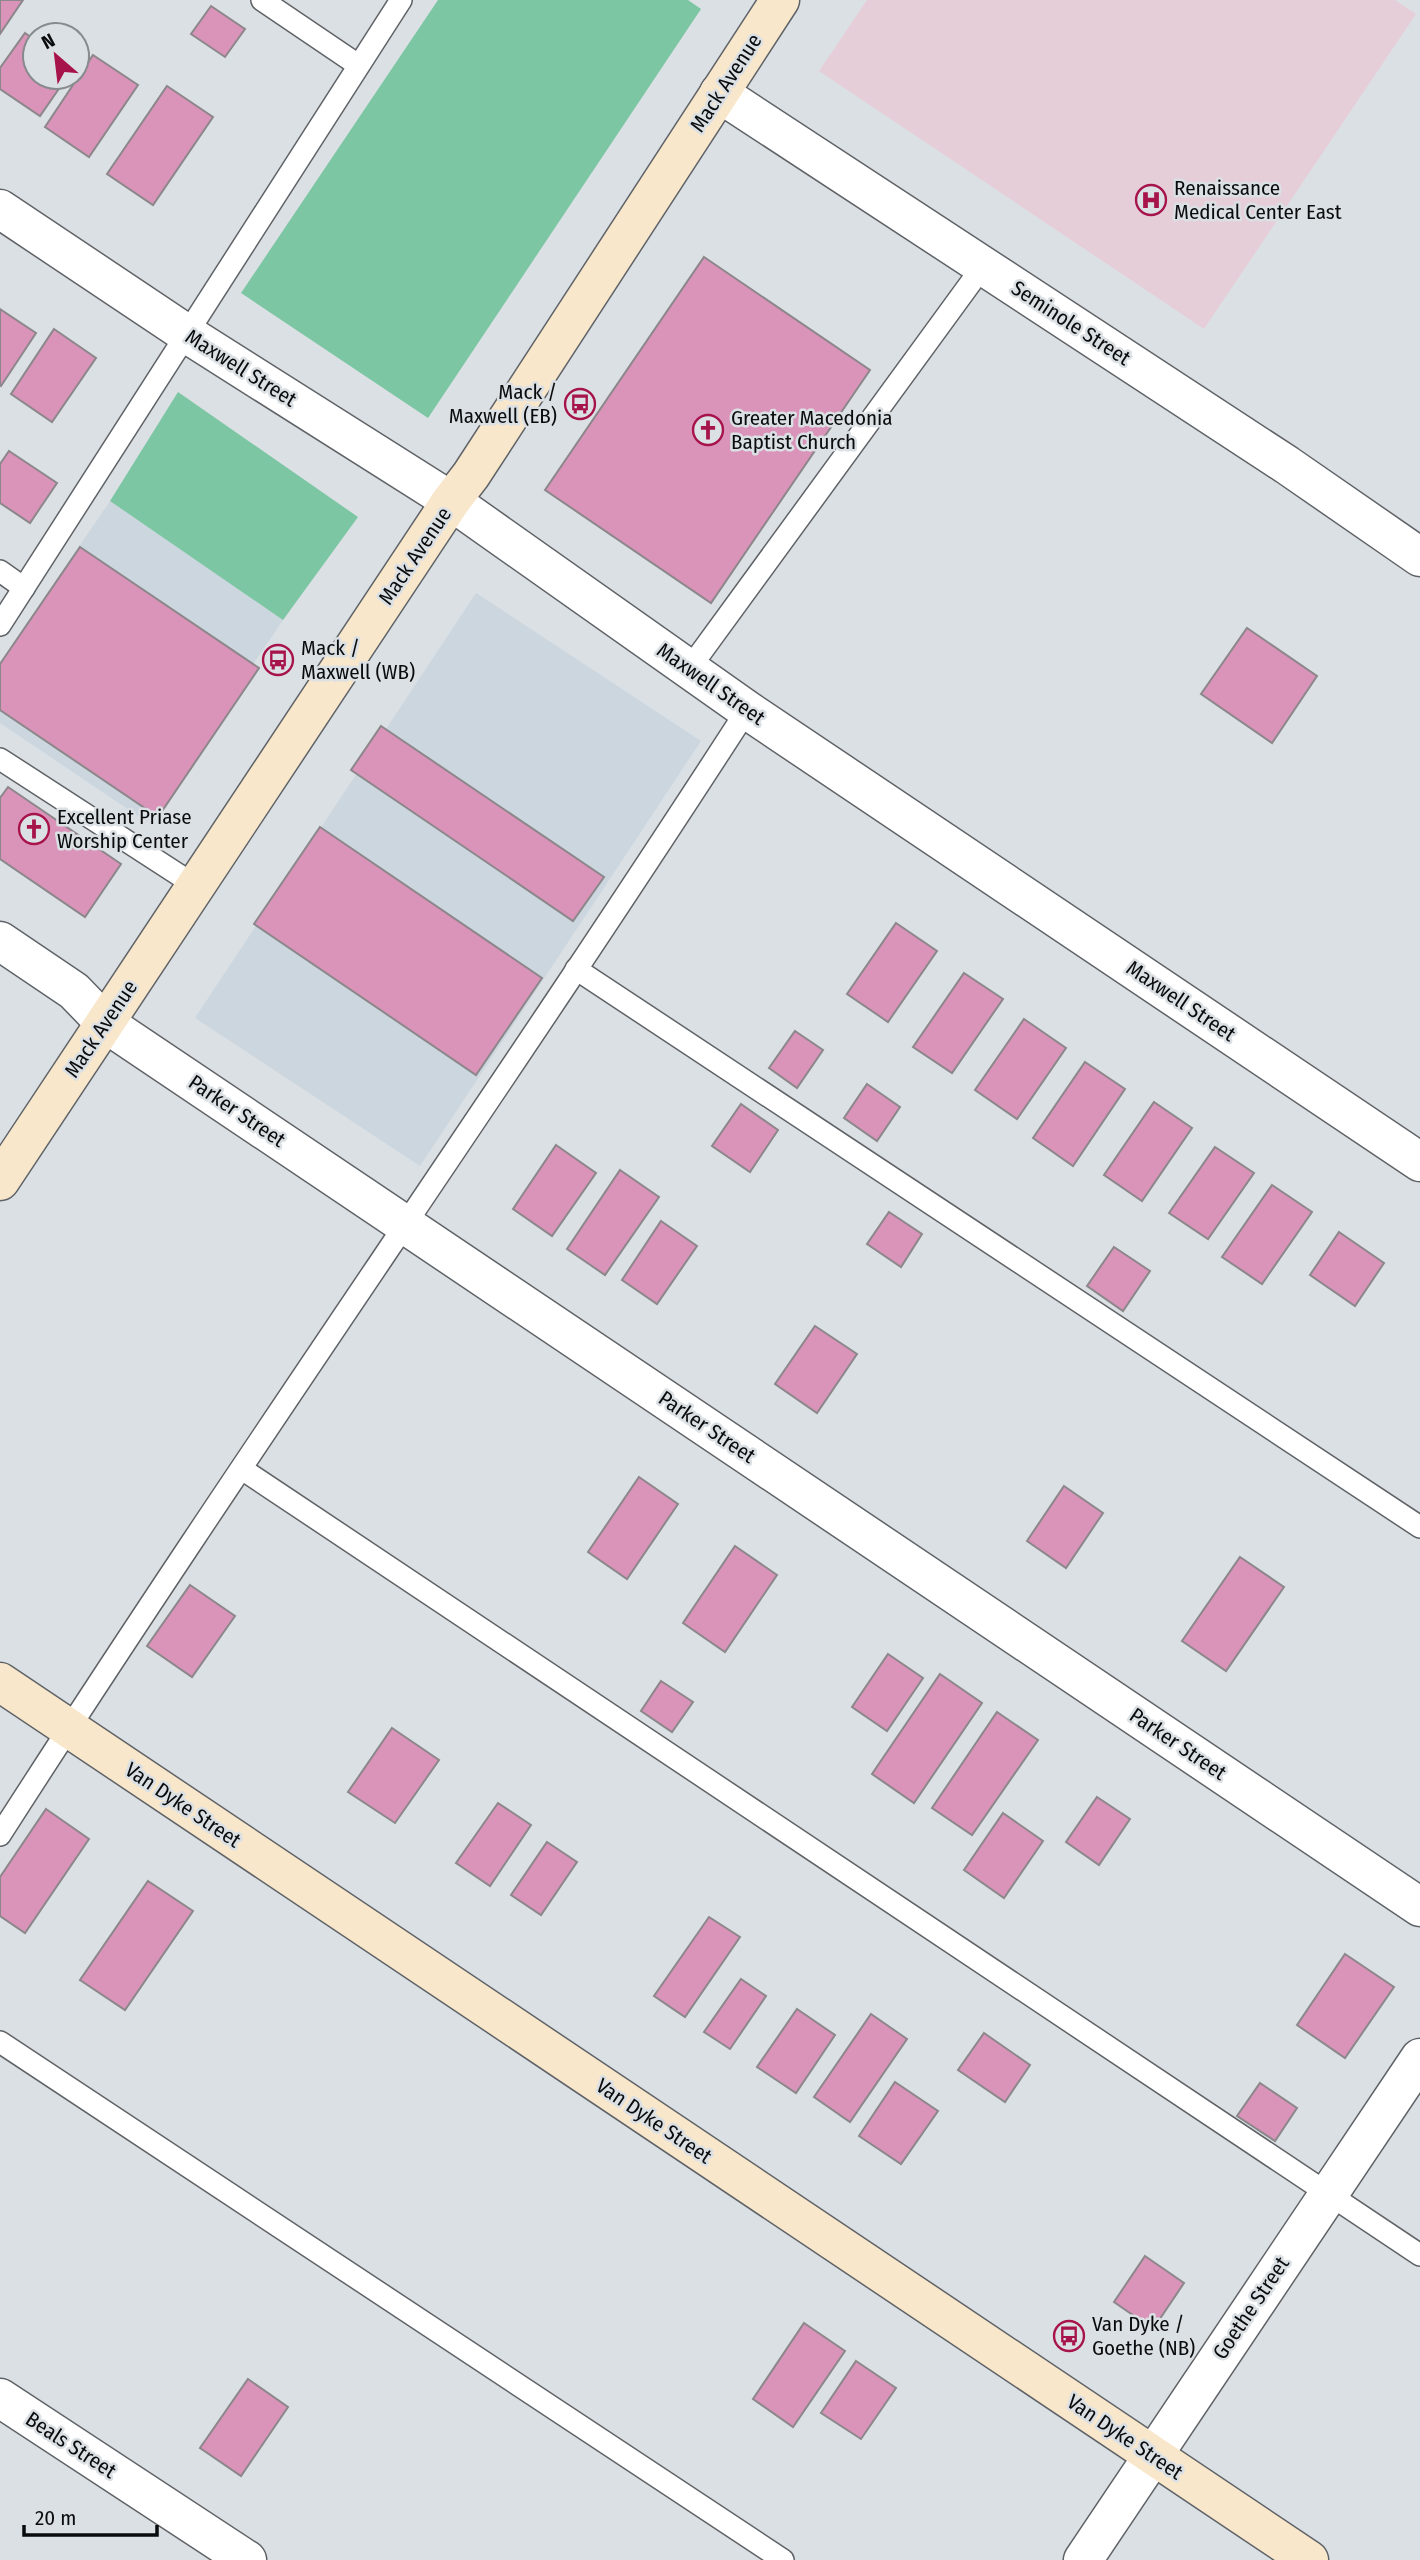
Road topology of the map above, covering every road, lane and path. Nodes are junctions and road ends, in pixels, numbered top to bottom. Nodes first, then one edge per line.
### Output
1 (261, 0) edge
2 (401, 0) edge
3 (780, 0) edge
4 (358, 65) junction
5 (719, 93) junction
6 (0, 209) edge
7 (983, 266) junction
8 (187, 334) junction
9 (451, 501) junction
10 (1420, 557) edge
11 (0, 572) edge
12 (24, 588) junction
13 (0, 625) edge
14 (689, 669) junction
15 (747, 709) junction
16 (0, 759) edge
17 (196, 886) junction
18 (0, 941) edge
19 (576, 969) junction
20 (106, 1023) junction
21 (1420, 1162) edge
22 (0, 1181) edge
23 (406, 1225) junction
24 (242, 1469) junction
25 (1420, 1527) edge
26 (0, 1682) edge
27 (68, 1728) junction
28 (0, 1835) edge
29 (1420, 1907) edge
30 (0, 2042) edge
31 (1420, 2058) edge
32 (1328, 2195) junction
33 (1420, 2255) edge
34 (0, 2398) edge
35 (1152, 2455) junction
36 (247, 2560) edge
37 (783, 2560) edge
38 (1083, 2560) edge
39 (1309, 2560) edge

1 - 4 lane
2 - 4 lane
3 - 5 main road, Mack Avenue
4 - 8 lane
5 - 7 street, Seminole Street
5 - 9 main road, Mack Avenue
6 - 8 street, Maxwell Street
7 - 10 street, Seminole Street
7 - 14 lane
8 - 9 street, Maxwell Street
8 - 12 lane
9 - 14 street, Maxwell Street
9 - 17 main road, Mack Avenue
11 - 12 lane
12 - 13 lane
14 - 15 street, Maxwell Street
15 - 19 lane
15 - 21 street, Maxwell Street
16 - 17 lane
17 - 20 main road, Mack Avenue
18 - 20 street, Parker Street
19 - 23 lane
19 - 25 lane
20 - 22 main road, Mack Avenue
20 - 23 street, Parker Street
23 - 24 lane
23 - 29 street, Parker Street
24 - 27 lane
24 - 32 lane
26 - 27 main road, Van Dyke Street
27 - 28 lane
27 - 35 main road, Van Dyke Street
30 - 37 lane
31 - 32 street, Goethe Street
32 - 33 lane
32 - 35 street, Goethe Street
34 - 36 street, Beals Street
35 - 38 street, Goethe Street
35 - 39 main road, Van Dyke Street

